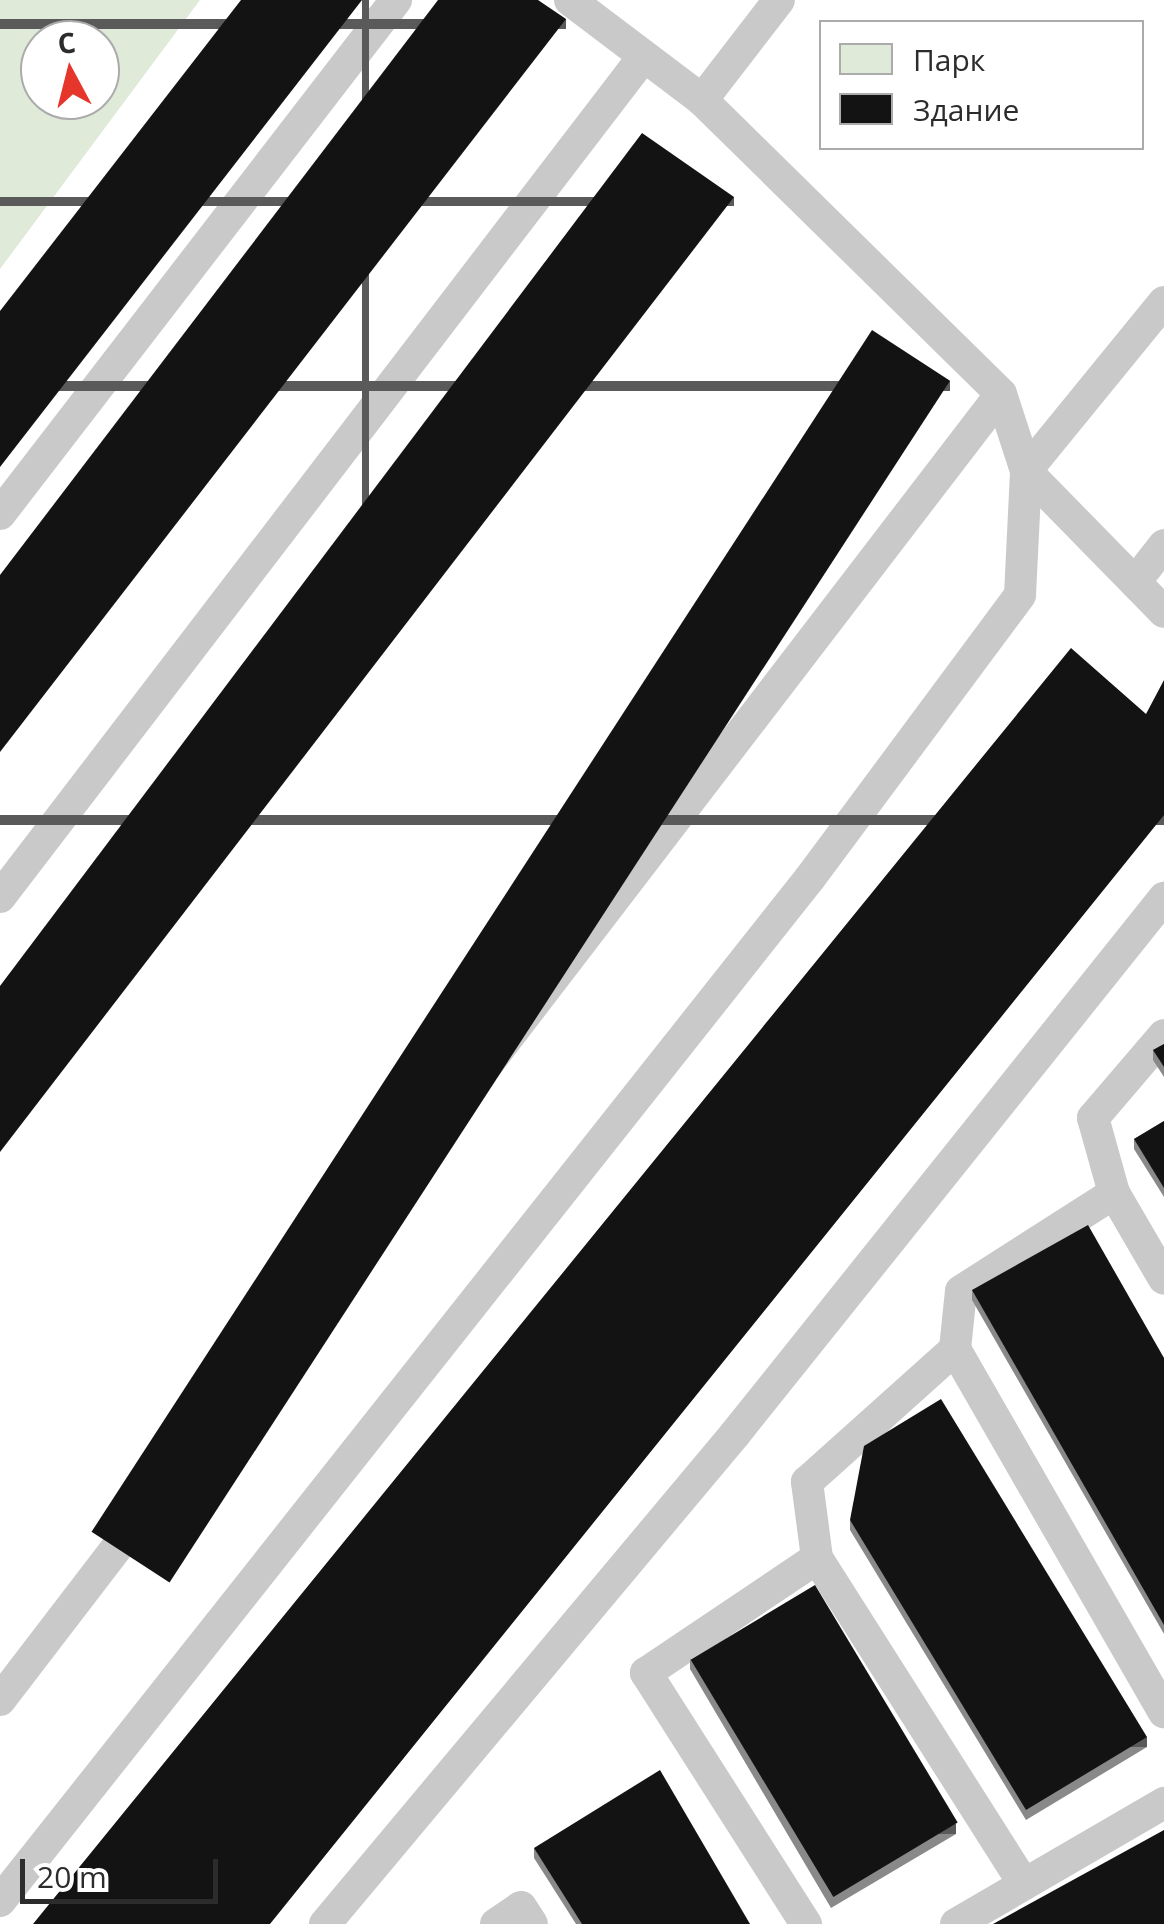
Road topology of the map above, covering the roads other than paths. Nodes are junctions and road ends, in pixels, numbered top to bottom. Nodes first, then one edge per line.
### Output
1 (396, 0) edge
2 (570, 0) edge
3 (779, 0) edge
4 (644, 56) junction
5 (702, 100) junction
6 (1164, 302) edge
7 (1000, 394) junction
8 (1026, 471) junction
9 (0, 514) edge
10 (1164, 546) edge
11 (1135, 582) junction
12 (1164, 612) edge
13 (0, 897) edge
14 (1164, 898) edge
15 (1164, 1035) edge
16 (1114, 1194) junction
17 (1164, 1280) edge
18 (955, 1349) junction
19 (818, 1558) junction
20 (0, 1700) edge
21 (1164, 1712) edge
22 (1164, 1803) edge
23 (1024, 1884) junction
24 (0, 1902) edge
25 (325, 1924) edge
26 (496, 1924) edge
27 (532, 1924) edge
28 (806, 1924) edge
29 (956, 1924) edge

1 - 9 lane
2 - 4 lane
3 - 5 lane
4 - 5 lane
4 - 13 lane
5 - 7 lane
6 - 8 lane
7 - 8 lane
7 - 20 lane
8 - 11 lane
8 - 24 lane
10 - 11 lane
11 - 12 lane
14 - 25 lane
15 - 16 lane
16 - 17 lane
16 - 18 lane
18 - 19 lane
18 - 21 lane
19 - 23 lane
19 - 28 lane
22 - 23 lane
23 - 29 lane
26 - 27 lane

